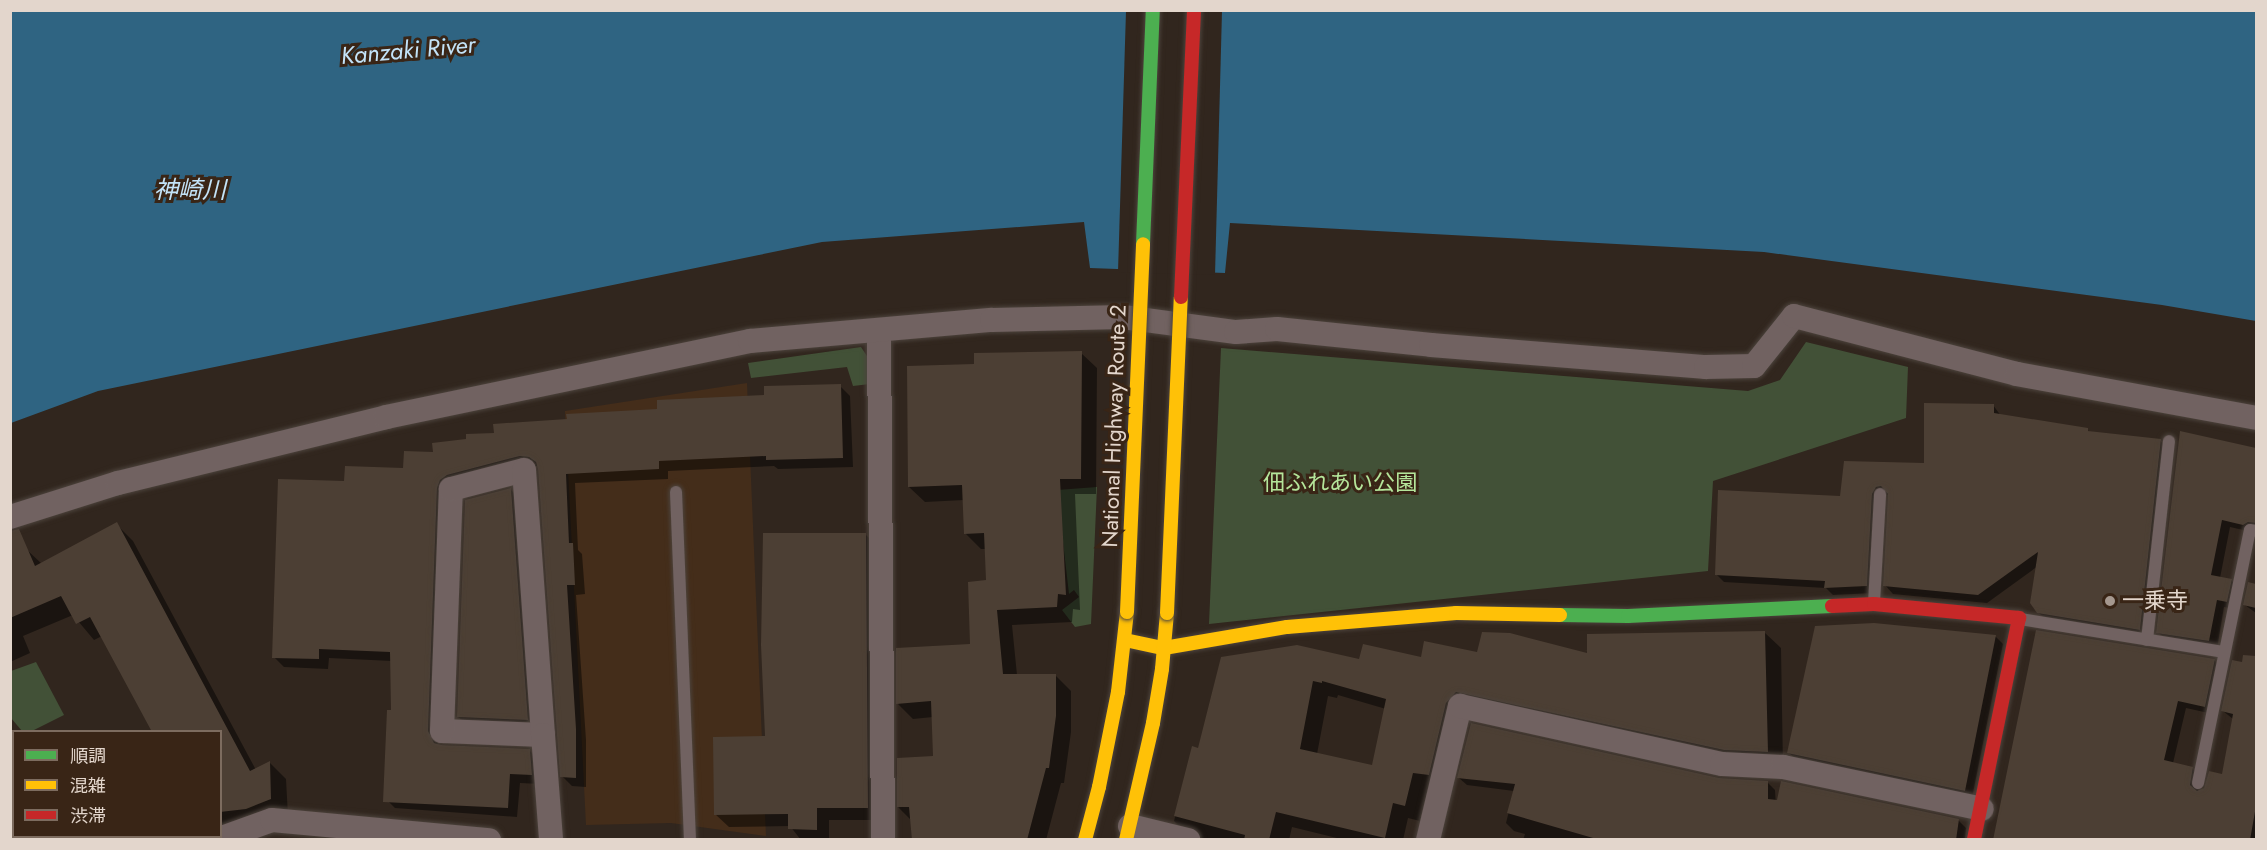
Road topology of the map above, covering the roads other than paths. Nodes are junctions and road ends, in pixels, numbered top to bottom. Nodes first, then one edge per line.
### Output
1 (1153, 10) edge
2 (1194, 10) edge
3 (879, 330) junction
4 (2256, 418) edge
5 (2169, 441) dead end
6 (676, 492) dead end
7 (1880, 494) dead end
8 (10, 517) edge
9 (2256, 531) edge
10 (1874, 604) junction
11 (2019, 618) junction
12 (1125, 640) junction
13 (2147, 640) junction
14 (1164, 648) junction
15 (2223, 652) junction
16 (543, 735) junction
17 (2198, 783) dead end
18 (1982, 809) junction
19 (343, 833) edge
20 (1128, 833) edge
21 (222, 838) edge
22 (489, 840) edge
23 (551, 840) edge
24 (690, 840) edge
25 (883, 840) edge
26 (1085, 840) edge
27 (1188, 840) edge
28 (1428, 840) edge
29 (1974, 840) edge

1 - 12 main road, National Highway Route 2, bridge
2 - 14 main road, bridge
3 - 4 street
3 - 8 street
3 - 25 street
5 - 13 lane
6 - 24 lane
7 - 10 lane
9 - 15 lane
10 - 11 main road
10 - 14 main road
11 - 13 lane
11 - 18 main road
12 - 14 main road
12 - 26 main road, National Highway Route 2
13 - 15 lane
14 - 20 main road
15 - 17 lane
16 - 16 street
16 - 23 street
18 - 28 street
18 - 29 main road
19 - 21 street
19 - 22 street
20 - 27 street

